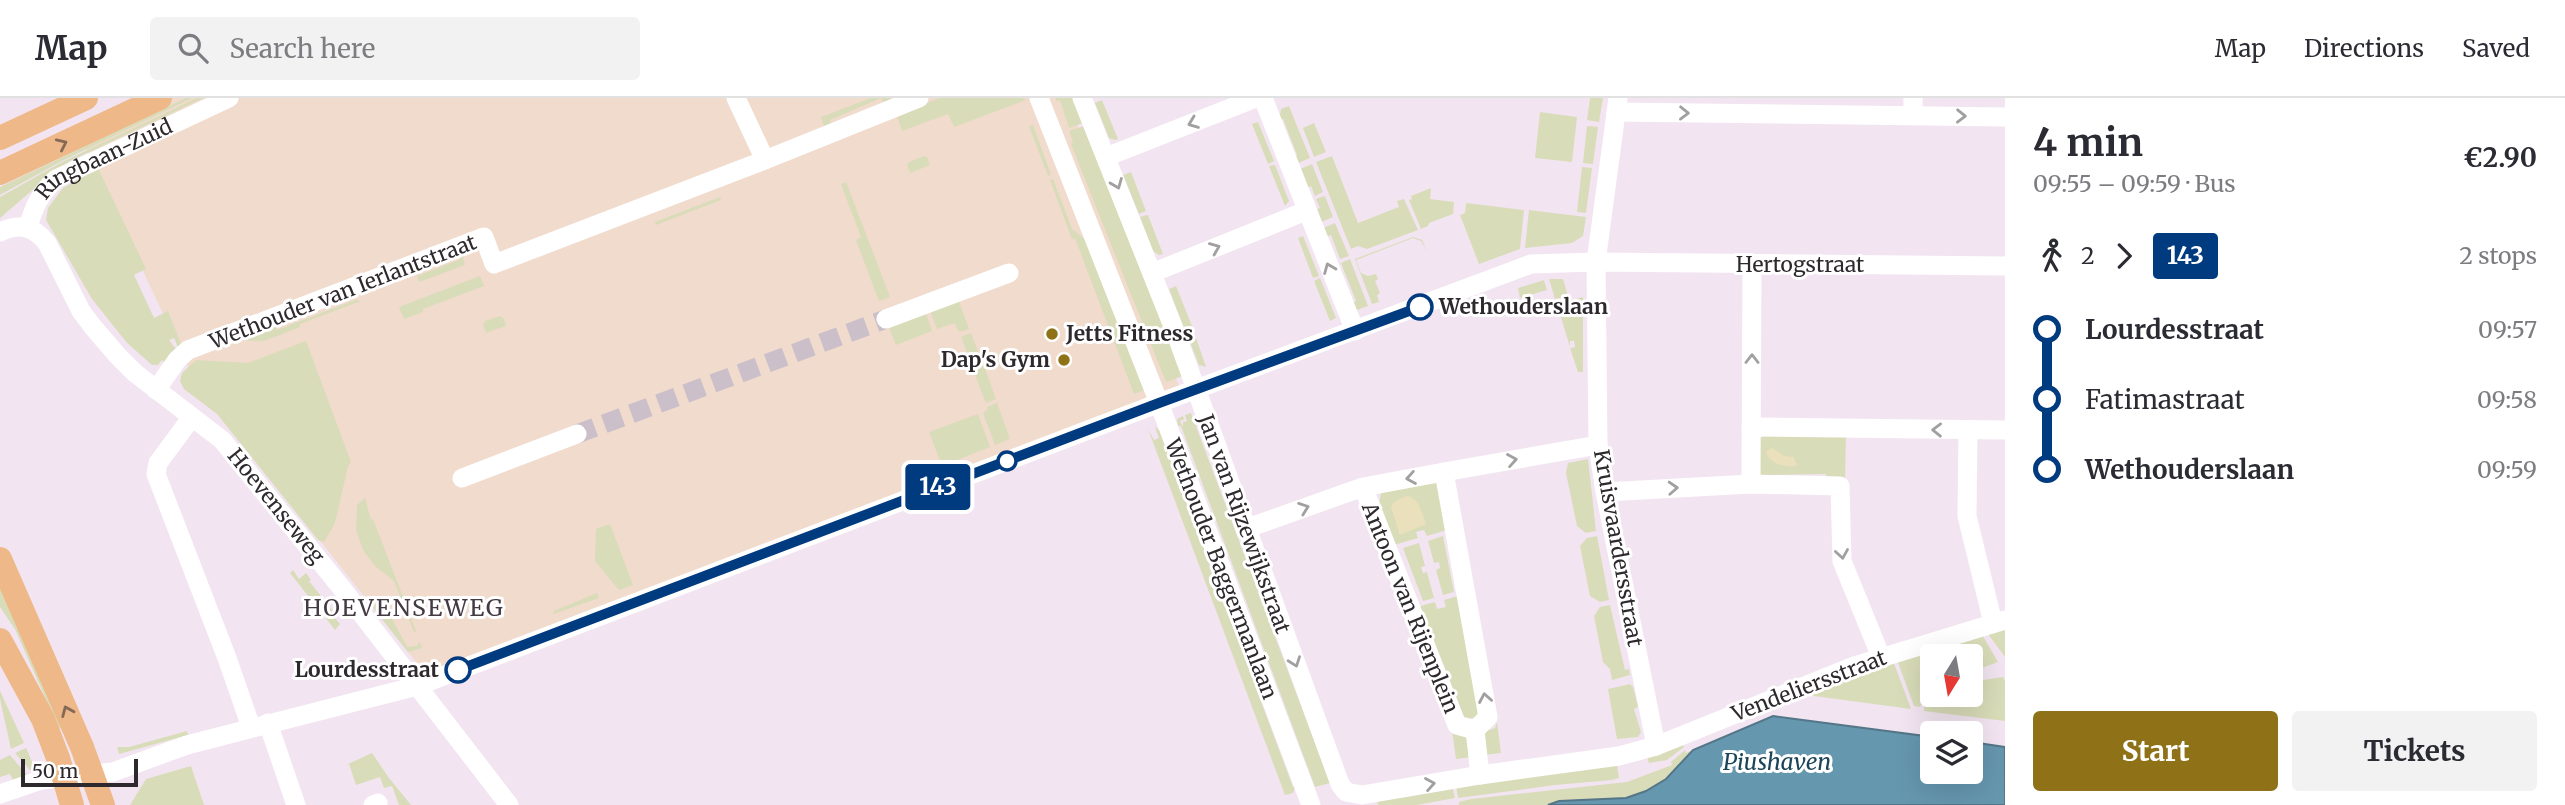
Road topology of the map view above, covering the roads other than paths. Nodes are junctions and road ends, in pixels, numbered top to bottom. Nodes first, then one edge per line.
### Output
1 (86, 98) edge
2 (160, 98) edge
3 (229, 98) edge
4 (736, 98) edge
5 (919, 98) edge
6 (1040, 98) edge
7 (1082, 98) edge
8 (1256, 98) edge
9 (1263, 98) edge
10 (1617, 105) edge
11 (1774, 106) edge
12 (1913, 107) edge
13 (2005, 117) edge
14 (0, 138) edge
15 (1106, 157) junction
16 (765, 160) junction
17 (0, 173) edge
18 (1306, 211) junction
19 (28, 227) junction
20 (0, 232) edge
21 (1596, 262) junction
22 (1752, 265) junction
23 (2005, 266) edge
24 (1009, 273) dead end
25 (1152, 273) junction
26 (886, 319) tunnel mouth
27 (1355, 331) junction
28 (156, 390) junction
29 (1196, 391) junction
30 (1159, 403) junction
31 (192, 417) junction
32 (1751, 427) junction
33 (1968, 430) junction
34 (2005, 430) edge
35 (578, 434) tunnel mouth
36 (1598, 445) junction
37 (1444, 472) junction
38 (462, 478) dead end
39 (1751, 484) junction
40 (1363, 487) junction
41 (1605, 492) junction
42 (1245, 529) junction
43 (0, 559) edge
44 (1999, 621) edge
45 (0, 640) edge
46 (1881, 656) junction
47 (417, 686) junction
48 (259, 725) junction
49 (1475, 730) junction
50 (1656, 746) junction
51 (92, 774) junction
52 (1480, 775) junction
53 (62, 778) junction
54 (1346, 792) joint
55 (0, 794) edge
56 (291, 804) edge
57 (72, 805) edge
58 (103, 805) edge
59 (509, 805) edge
60 (1311, 805) edge

1 - 14 main road
17 -> 2 main road, Ringbaan-Zuid
3 - 19 street, Ringbaan-Zuid
4 - 16 street
5 - 16 street, Wethouder van Ierlantstraat
6 - 30 street, Wethouder Baggermanlaan
7 - 15 street, Jan van Rijzewijkstraat
8 -> 15 street
9 - 18 street
10 -> 11 street
10 - 21 street, Kruisvaardersstraat
11 - 12 street
12 -> 13 street
15 -> 25 street, Jan van Rijzewijkstraat
16 - 28 street, Wethouder van Ierlantstraat
25 -> 18 street
27 -> 18 street
19 - 20 street, Ringbaan-Zuid
19 - 28 street, Hoevenseweg
21 - 22 street, Hertogstraat
21 - 27 street, Hertogstraat
21 - 36 street, Kruisvaardersstraat
22 - 23 street, Hertogstraat
32 -> 22 street
24 - 26 street
25 - 29 street, Jan van Rijzewijkstraat
27 - 29 street, Hertogstraat
28 - 31 street, Hoevenseweg
29 - 30 street, Hertogstraat
29 - 42 street, Jan van Rijzewijkstraat
30 - 47 street, Hertogstraat
30 - 60 street, Wethouder Baggermanlaan
31 - 47 street, Hoevenseweg
31 - 48 street
33 -> 32 street
32 - 39 street
33 - 34 street
33 - 44 street
35 - 38 street
37 -> 36 street
36 - 41 street, Kruisvaardersstraat
37 -> 40 street, Antoon van Rijenplein
49 -> 37 street, Antoon van Rijenplein
41 -> 39 street
39 -> 46 street
42 -> 40 street
40 - 49 street, Antoon van Rijenplein
41 - 50 street, Kruisvaardersstraat
42 -> 54 street, Jan van Rijzewijkstraat
51 -> 43 main road
44 - 46 street, Vendeliersstraat
45 - 53 main road
46 - 50 street, Vendeliersstraat
47 - 48 street
47 - 59 street, Hoevenseweg
48 - 51 street
48 - 56 street
49 - 52 street, Antoon van Rijenplein
50 - 52 street, Vendeliersstraat
51 - 53 street
51 - 58 main road
54 -> 52 street, Vendeliersstraat
53 - 55 street
53 - 57 main road

